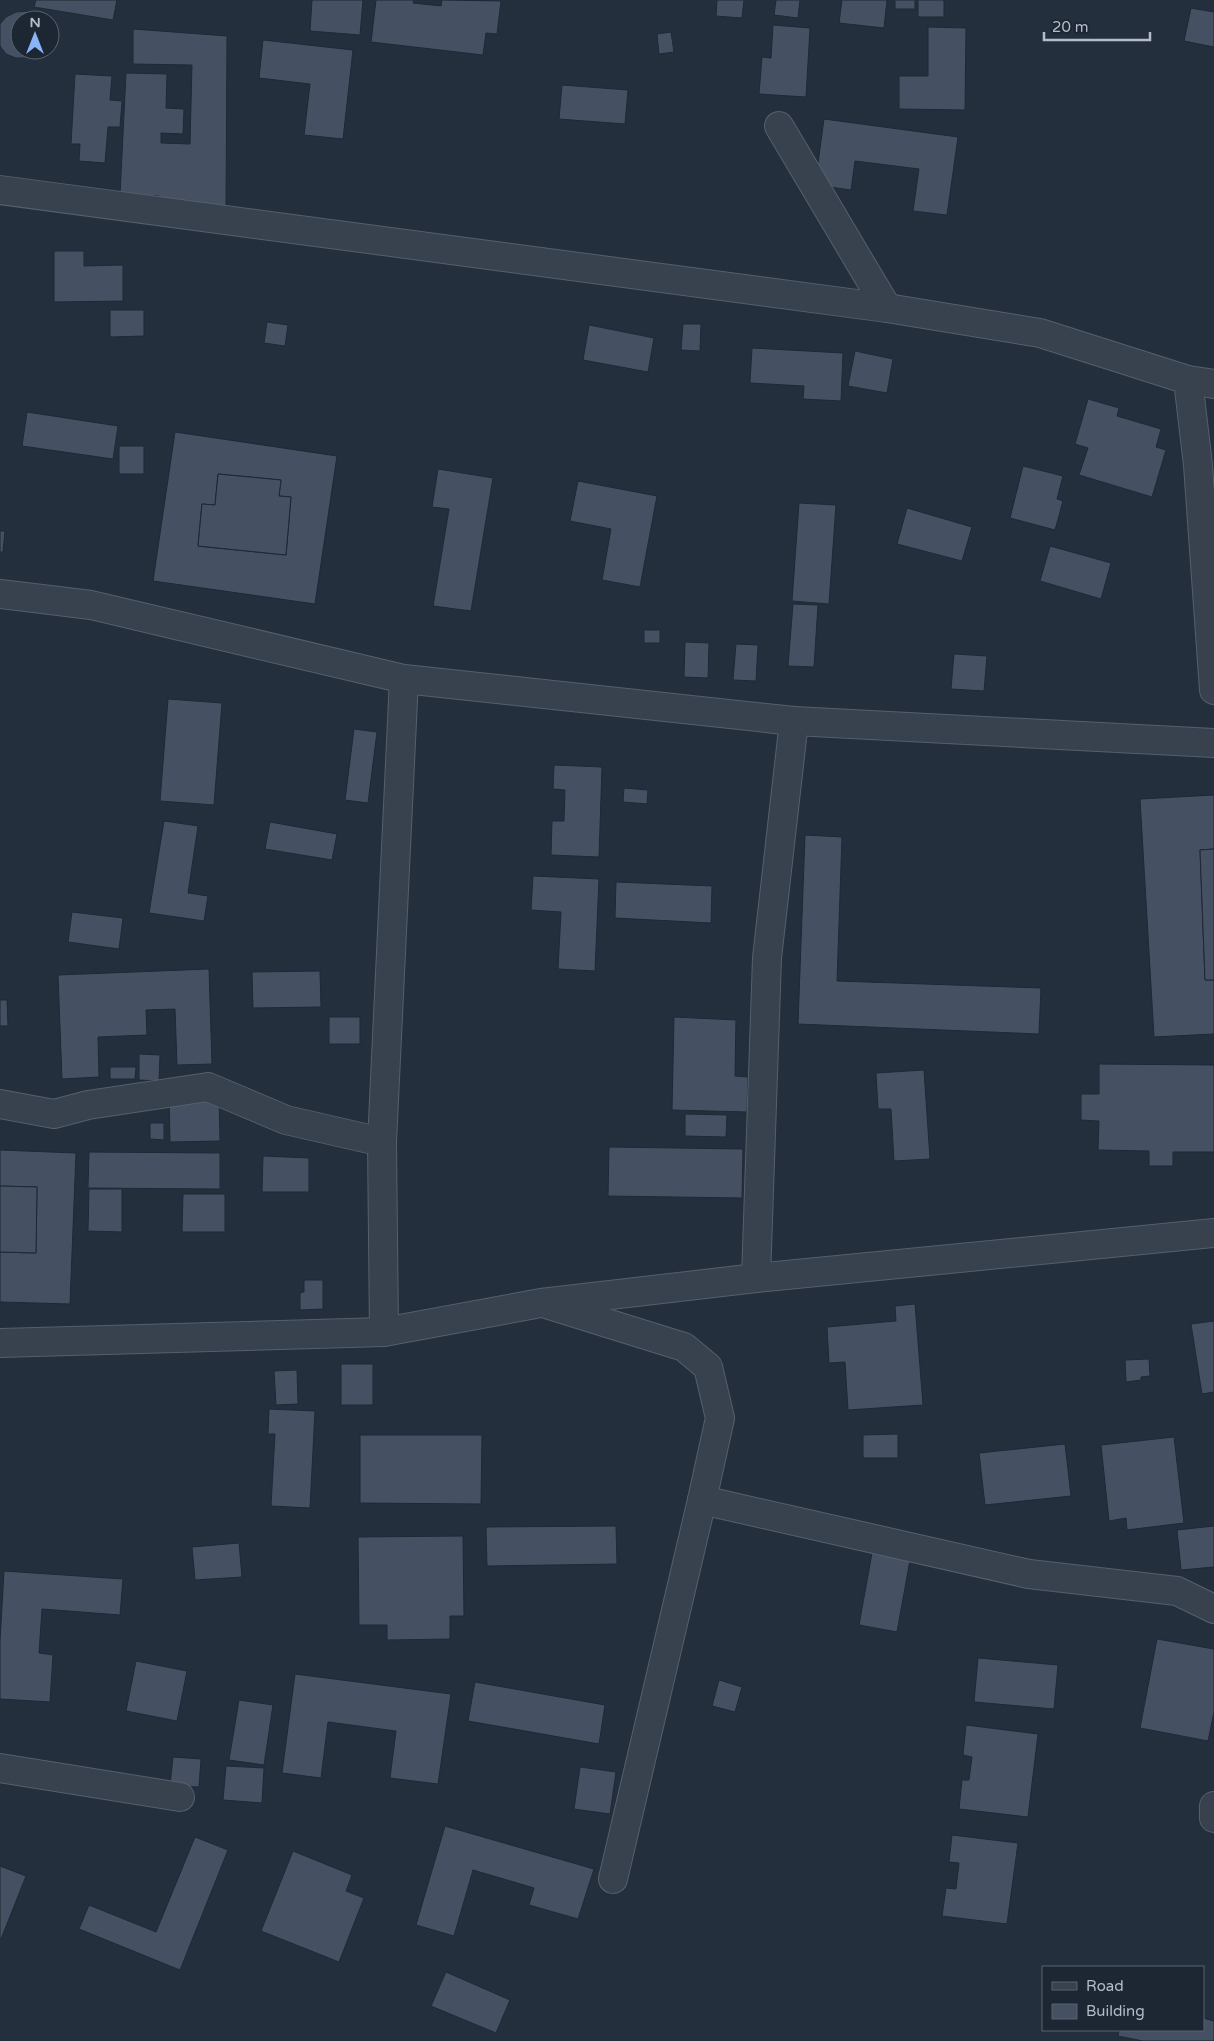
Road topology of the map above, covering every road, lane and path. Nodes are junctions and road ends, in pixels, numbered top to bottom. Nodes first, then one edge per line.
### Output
1 (779, 126) dead end
2 (0, 190) edge
3 (888, 308) junction
4 (1201, 382) edge
5 (0, 594) edge
6 (404, 679) junction
7 (1214, 690) edge
8 (794, 721) junction
9 (1214, 743) edge
10 (0, 1104) edge
11 (382, 1142) junction
12 (1214, 1233) edge
13 (756, 1278) junction
14 (541, 1303) junction
15 (384, 1332) junction
16 (0, 1343) edge
17 (702, 1500) junction
18 (1214, 1609) edge
19 (0, 1768) edge
20 (180, 1797) dead end
21 (1214, 1806) edge
22 (1214, 1818) edge
23 (613, 1879) dead end

1 - 3 street
2 - 3 street
3 - 4 street
4 - 7 street
5 - 6 street
6 - 8 street
6 - 11 street
8 - 9 street
8 - 13 street
10 - 11 street
11 - 15 street
12 - 13 street
13 - 14 street
14 - 15 street
14 - 17 street
15 - 16 street
17 - 18 street
17 - 23 street
19 - 20 street
21 - 22 street

